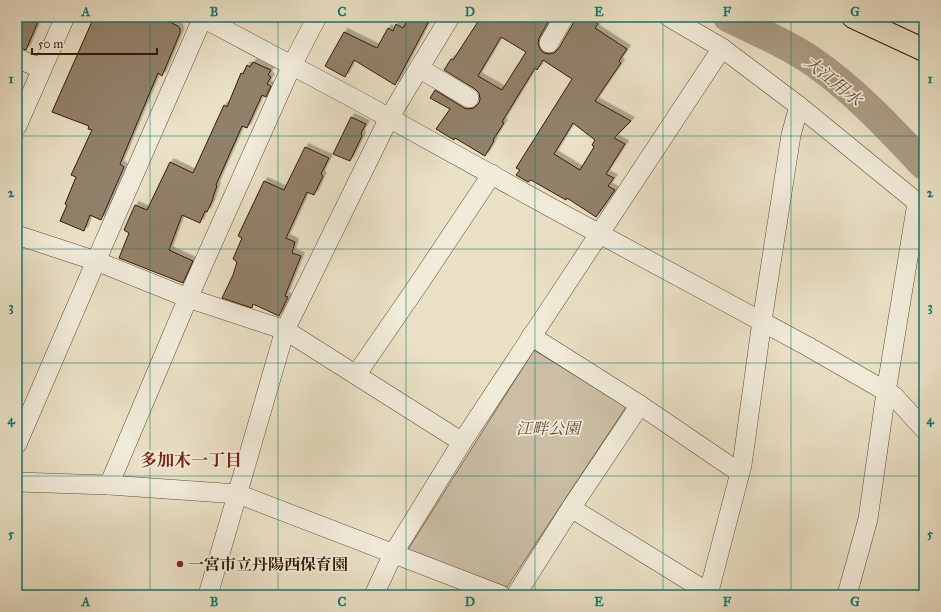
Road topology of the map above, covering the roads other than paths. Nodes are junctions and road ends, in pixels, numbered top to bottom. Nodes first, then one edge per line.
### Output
1 (65, 17) edge
2 (202, 17) edge
3 (317, 17) edge
4 (450, 17) edge
5 (564, 17) edge
6 (669, 17) edge
7 (853, 17) edge
8 (549, 42) dead end
9 (722, 48) junction
10 (924, 50) edge
11 (17, 58) edge
12 (292, 65) junction
13 (419, 68) junction
14 (42, 69) junction
15 (469, 98) dead end
16 (799, 106) junction
17 (389, 118) junction
18 (17, 126) edge
19 (492, 174) junction
20 (921, 205) edge
21 (600, 234) junction
22 (17, 235) edge
23 (96, 261) junction
24 (188, 298) junction
25 (762, 321) junction
26 (286, 330) junction
27 (531, 336) junction
28 (356, 375) junction
29 (886, 392) junction
30 (640, 404) junction
31 (924, 429) edge
32 (462, 442) junction
33 (17, 444) edge
34 (740, 473) junction
35 (17, 482) edge
36 (109, 486) junction
37 (238, 494) junction
38 (571, 508) junction
39 (393, 554) junction
40 (709, 594) edge
41 (208, 595) edge
42 (374, 595) edge
43 (501, 595) edge
44 (516, 595) edge
45 (847, 595) edge

1 - 14 street
2 - 12 street
2 - 23 street
3 - 12 street
4 - 13 street
5 - 8 street
6 - 9 street
7 - 10 main road
9 - 16 street
9 - 21 street
11 - 14 street
12 - 17 street
12 - 24 street
13 - 15 street
13 - 17 street
14 - 18 street
16 - 20 street
16 - 25 street
17 - 19 street
17 - 26 street
19 - 21 street
19 - 28 street
20 - 29 street
21 - 25 street
21 - 27 street
22 - 23 street
23 - 24 street
23 - 33 street
24 - 26 street
24 - 36 street
25 - 29 street
25 - 34 street
26 - 28 street
26 - 37 street
27 - 30 street
27 - 32 street
28 - 32 street
29 - 31 street
29 - 45 street
30 - 34 street
30 - 38 street
32 - 39 street
34 - 40 street
35 - 36 street
36 - 37 street
37 - 39 street
37 - 41 street
38 - 40 street
38 - 44 street
39 - 42 street
39 - 43 street

